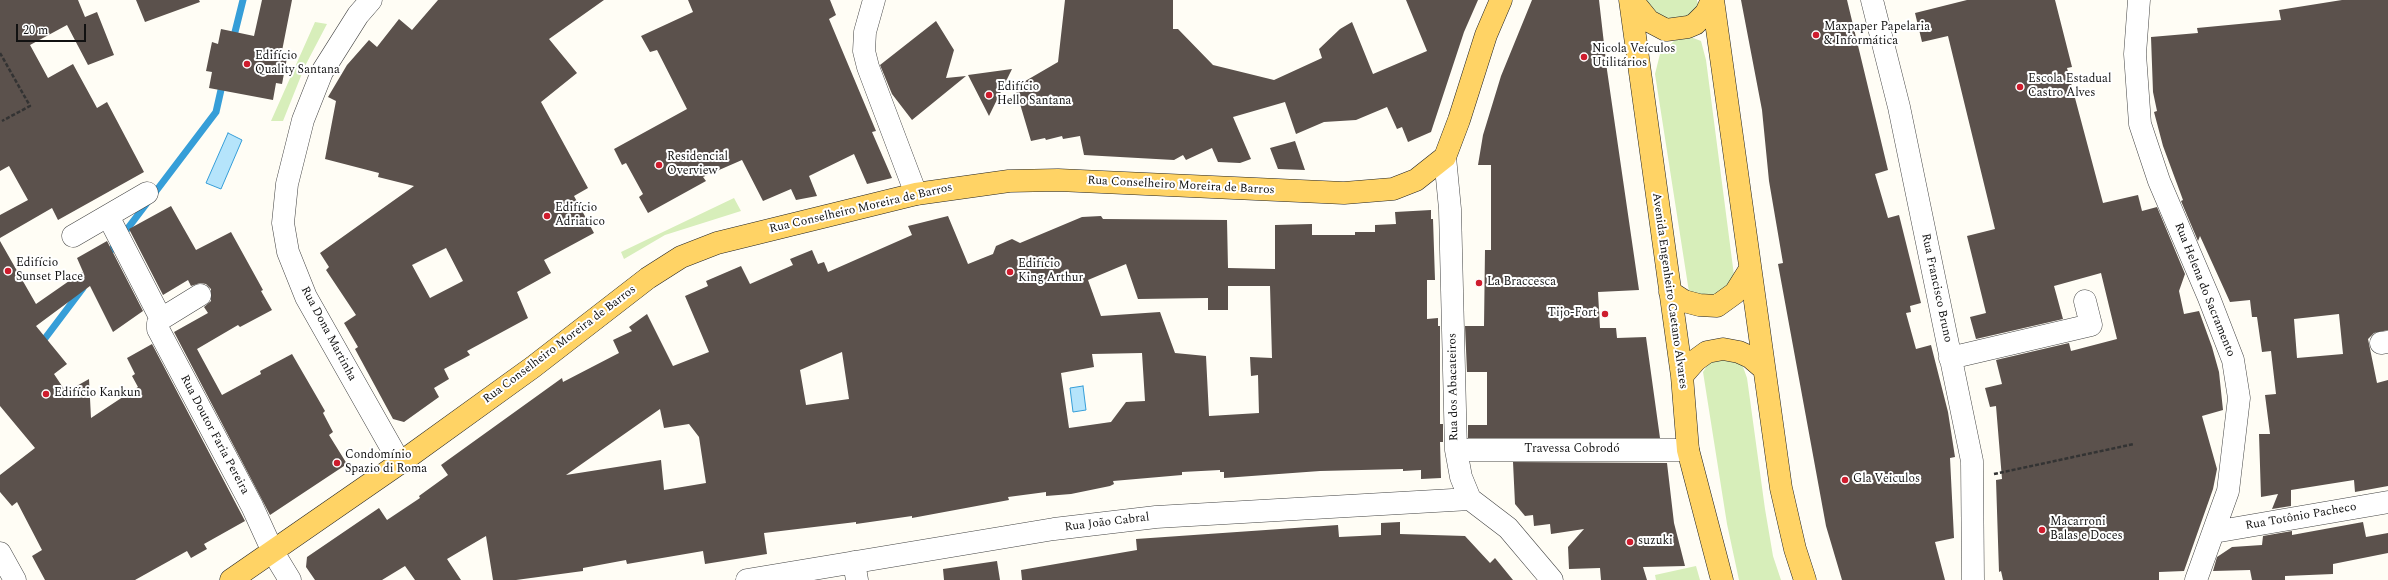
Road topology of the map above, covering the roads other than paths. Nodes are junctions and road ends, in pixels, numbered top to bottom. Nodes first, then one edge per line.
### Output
1 (874, 0) edge
2 (1501, 0) edge
3 (1631, 0) edge
4 (1712, 0) edge
5 (1872, 0) edge
6 (2138, 0) edge
7 (361, 5) edge
8 (1445, 157) junction
9 (147, 193) dead end
10 (916, 194) junction
11 (108, 216) junction
12 (73, 236) dead end
13 (1750, 269) junction
14 (1670, 292) junction
15 (200, 295) dead end
16 (2085, 301) dead end
17 (161, 319) junction
18 (1950, 358) junction
19 (1764, 369) junction
20 (1682, 376) junction
21 (1456, 450) junction
22 (1688, 450) junction
23 (400, 463) junction
24 (1470, 499) junction
25 (2388, 502) edge
26 (2214, 532) junction
27 (273, 552) junction
28 (0, 553) edge
29 (856, 571) edge
30 (15, 580) edge
31 (231, 580) edge
32 (290, 580) edge
33 (747, 580) edge
34 (1552, 580) edge
35 (1722, 580) edge
36 (1805, 580) edge
37 (1973, 580) edge
38 (2196, 580) edge

1 - 10 street
2 - 8 main road
3 - 4 main road
3 - 14 main road, Avenida Engenheiro Caetano Alvares
4 - 13 main road
5 - 18 street, Rua Francisco Bruno
6 - 26 street, Rua Helena do Sacramento
7 - 23 street, Rua Dona Martinha
8 - 10 main road, Rua Conselheiro Moreira de Barros
8 - 21 street, Rua dos Abacateiros
9 - 11 street
10 - 23 main road, Rua Conselheiro Moreira de Barros
11 - 12 street
11 - 17 street, Rua Doutor Faria Pereira
13 - 14 main road
13 - 19 main road
14 - 20 main road, Avenida Engenheiro Caetano Alvares
15 - 17 street
16 - 18 street
17 - 27 street, Rua Doutor Faria Pereira
18 - 37 street, Rua Francisco Bruno
19 - 20 main road
19 - 36 main road
20 - 22 main road, Avenida Engenheiro Caetano Alvares
21 - 22 street, Travessa Cobrodó
21 - 24 street, Rua dos Abacateiros
22 - 35 main road, Avenida Engenheiro Caetano Alvares
23 - 27 main road, Rua Conselheiro Moreira de Barros
24 - 29 street, Rua João Cabral
24 - 34 street
25 - 26 street, Rua Totônio Pacheco
26 - 38 street, Rua Helena do Sacramento
27 - 31 main road, Rua Conselheiro Moreira de Barros
27 - 32 street, Rua Doutor Faria Pereira
28 - 30 street
29 - 33 street, Rua João Cabral

